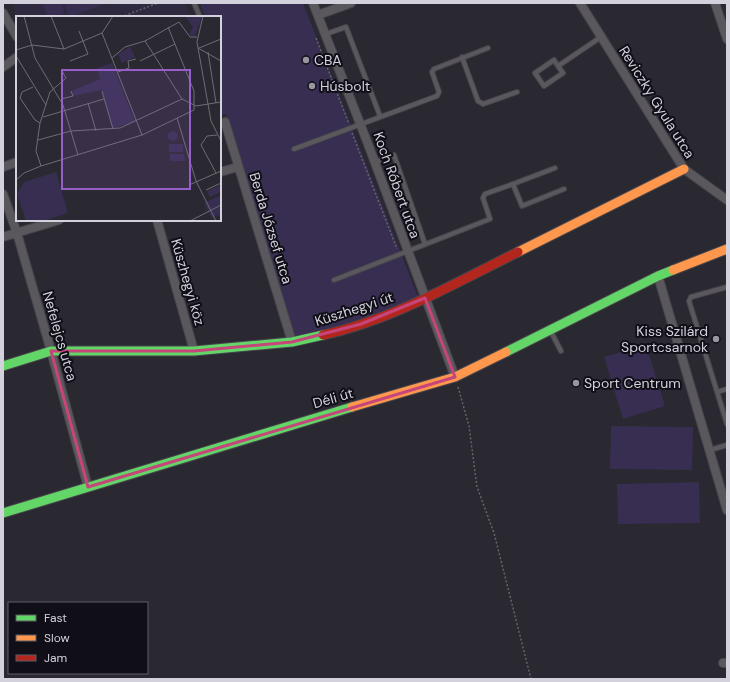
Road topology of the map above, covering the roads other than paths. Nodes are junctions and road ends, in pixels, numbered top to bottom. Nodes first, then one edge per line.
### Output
1 (194, 3) edge
2 (313, 3) edge
3 (351, 3) edge
4 (580, 3) edge
5 (716, 3) edge
6 (3, 13) edge
7 (318, 15) junction
8 (200, 16) edge
9 (326, 34) junction
10 (16, 35) edge
11 (601, 37) junction
12 (727, 39) edge
13 (488, 48) dead end
14 (462, 57) junction
15 (16, 58) edge
16 (558, 66) junction
17 (3, 67) edge
18 (517, 92) dead end
19 (380, 116) junction
20 (225, 122) dead end
21 (360, 124) junction
22 (294, 149) dead end
23 (16, 162) edge
24 (375, 162) junction
25 (3, 167) edge
26 (238, 167) junction
27 (555, 168) dead end
28 (684, 169) junction
29 (221, 172) edge
30 (514, 184) junction
31 (564, 189) dead end
32 (3, 194) edge
33 (727, 200) edge
34 (56, 221) edge
35 (157, 221) edge
36 (17, 233) junction
37 (3, 237) edge
38 (425, 244) junction
39 (727, 249) edge
40 (407, 250) junction
41 (658, 276) junction
42 (334, 280) dead end
43 (727, 287) edge
44 (426, 298) junction
45 (550, 330) junction
46 (292, 342) junction
47 (52, 351) junction
48 (194, 351) junction
49 (561, 351) dead end
50 (3, 366) edge
51 (455, 376) junction
52 (727, 389) edge
53 (717, 392) junction
54 (727, 424) edge
55 (727, 445) edge
56 (709, 450) junction
57 (88, 487) junction
58 (727, 510) edge
59 (3, 513) edge

1 - 8 lane
2 - 7 street, Koch Róbert utca
3 - 7 street
4 - 11 street, Reviczky Gyula utca
5 - 12 street
6 - 10 street
7 - 9 street, Koch Róbert utca
9 - 19 lane
9 - 21 street, Koch Róbert utca
11 - 16 lane
11 - 28 street, Reviczky Gyula utca
13 - 14 lane
14 - 18 lane
14 - 19 lane
15 - 17 street
16 - 16 lane
19 - 21 lane
20 - 26 street, Berda József utca
21 - 22 lane
21 - 24 street, Koch Róbert utca
23 - 25 street
24 - 38 lane
24 - 40 street, Koch Róbert utca
26 - 29 street
26 - 46 street, Berda József utca
27 - 30 lane
28 - 33 street, Reviczky Gyula utca
28 - 44 street, Küszhegyi út
30 - 31 lane
30 - 38 lane
32 - 36 street, Nefelejcs utca
34 - 36 street
35 - 48 street, Küszhegyi köz
36 - 37 street
36 - 47 street, Nefelejcs utca
38 - 40 lane
39 - 41 street, Déli út
40 - 42 lane
40 - 44 street, Koch Róbert utca
41 - 45 street, Déli út
41 - 56 street
43 - 53 lane
44 - 46 street, Küszhegyi út
44 - 51 street, Koch Róbert utca
45 - 49 lane
45 - 51 street, Déli út
46 - 48 street, Küszhegyi út
47 - 48 street, Küszhegyi út
47 - 50 street, Küszhegyi út
47 - 57 street, Nefelejcs utca
51 - 57 street, Déli út
52 - 53 lane
53 - 54 lane
55 - 56 lane
56 - 58 street
57 - 59 street, Déli út

